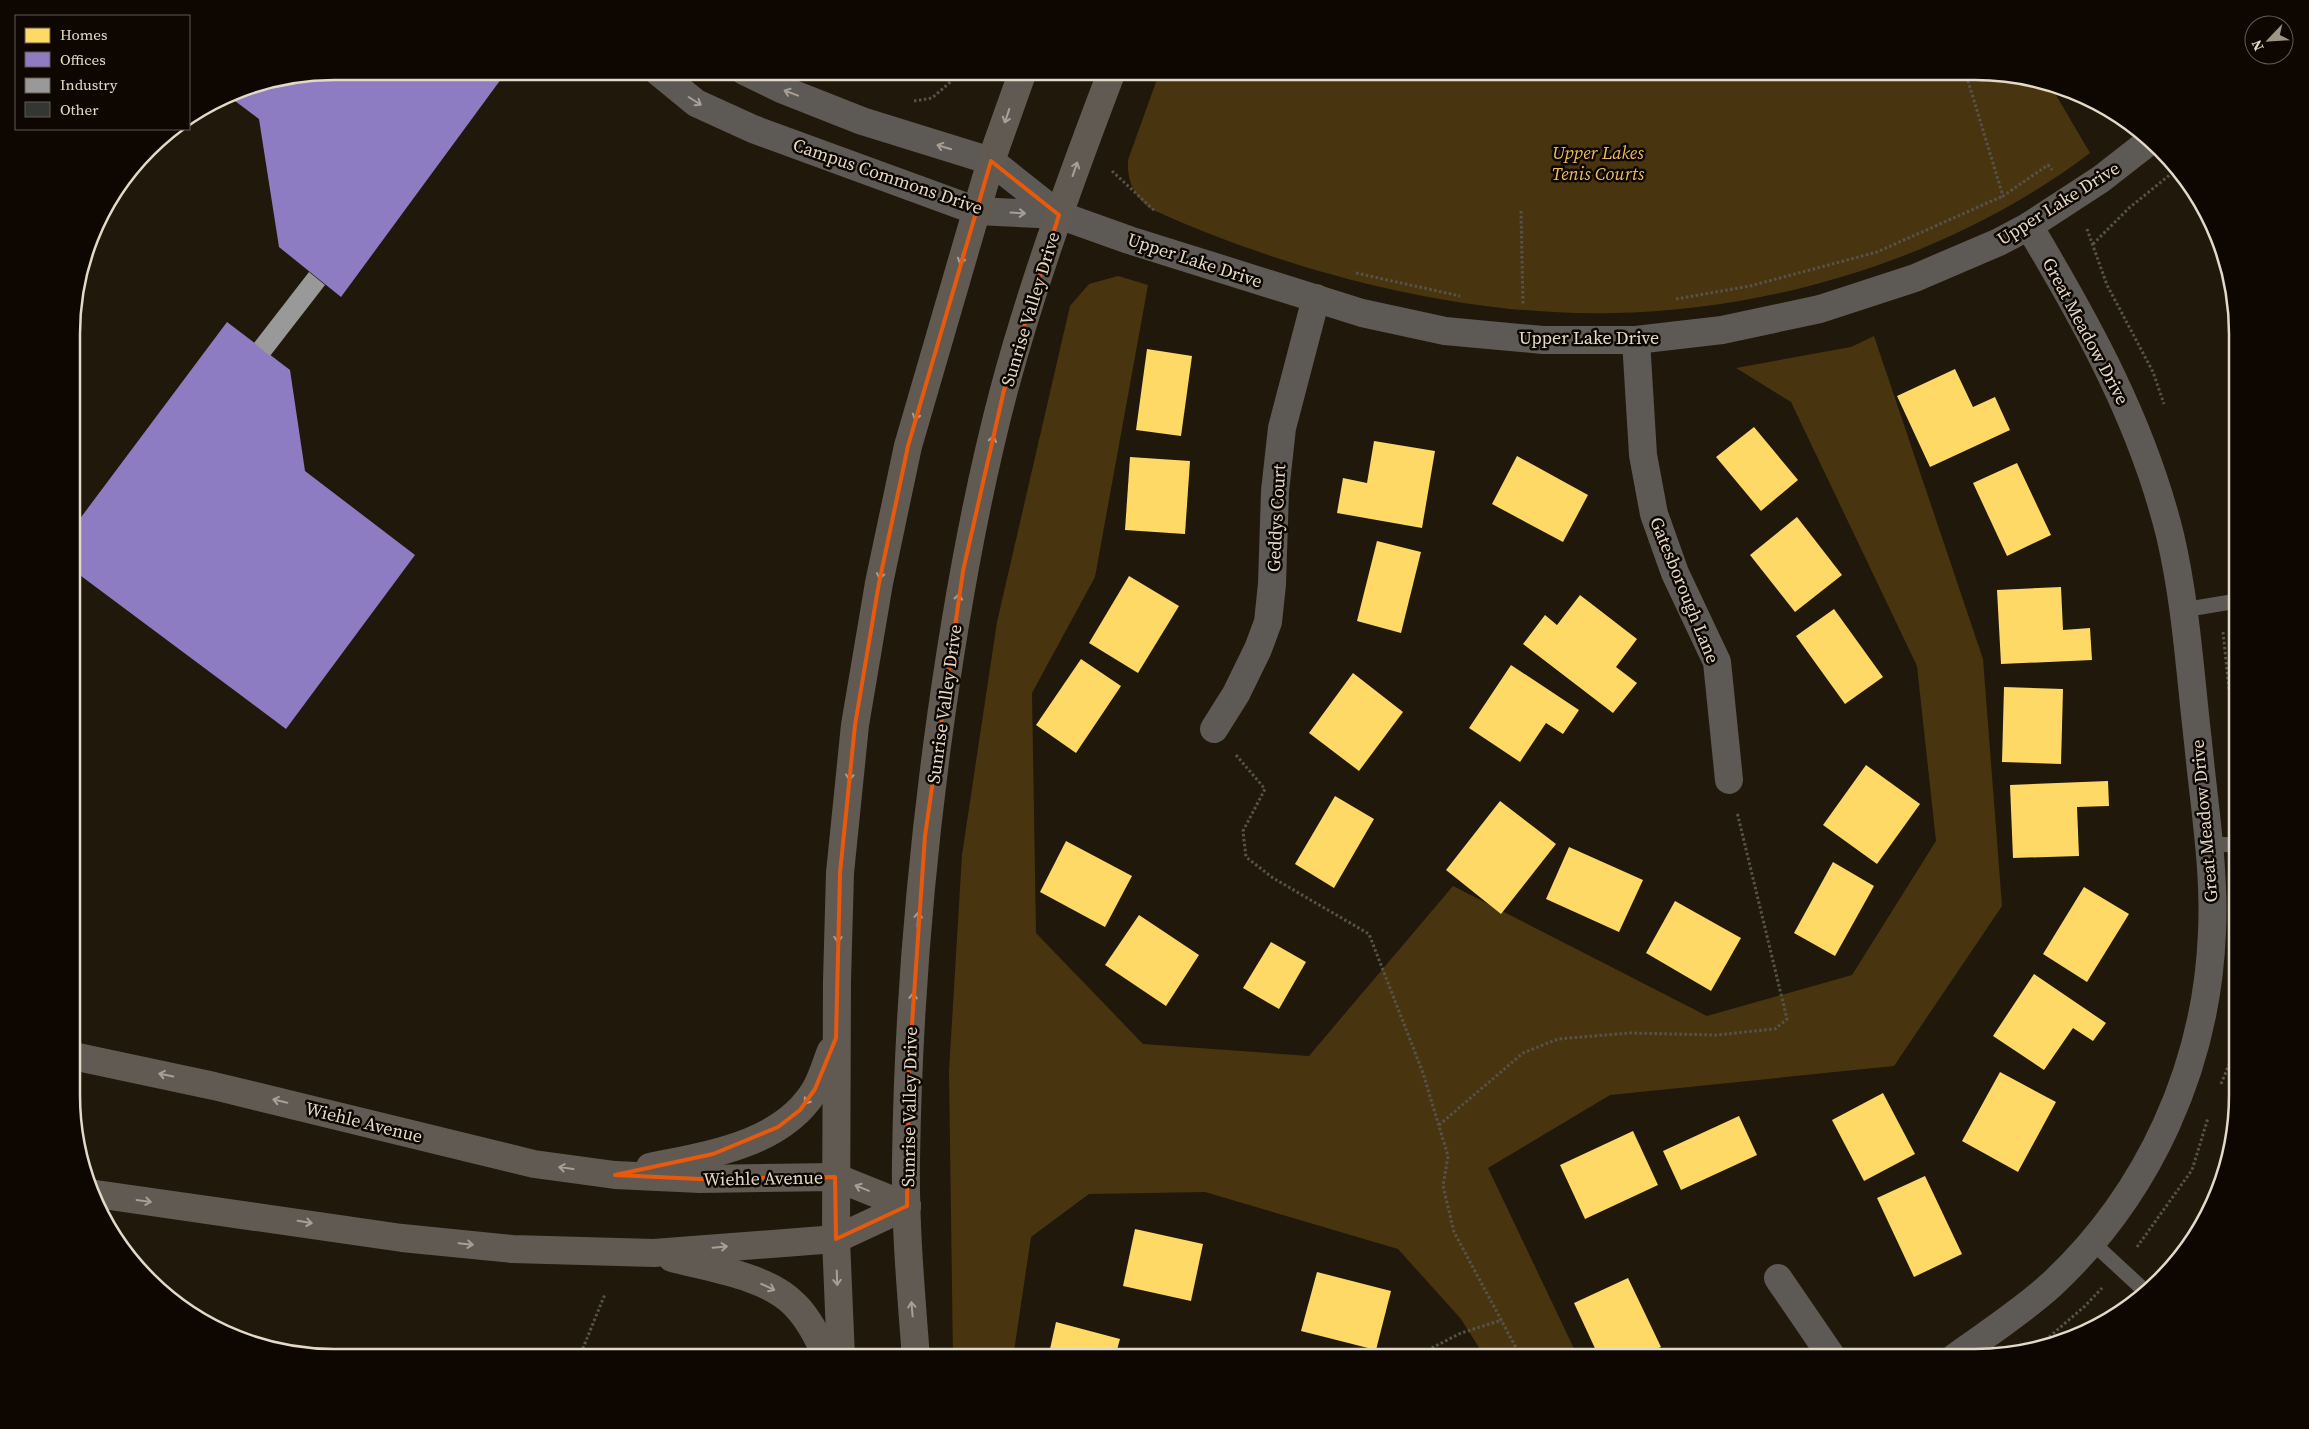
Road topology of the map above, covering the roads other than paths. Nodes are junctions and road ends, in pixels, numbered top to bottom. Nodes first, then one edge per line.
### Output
1 (668, 80) edge
2 (762, 80) edge
3 (1019, 80) edge
4 (1109, 80) edge
5 (2145, 145) edge
6 (991, 161) junction
7 (977, 211) junction
8 (1059, 215) junction
9 (2028, 226) junction
10 (1316, 298) junction
11 (1636, 340) junction
12 (2229, 602) edge
13 (2184, 610) junction
14 (1214, 729) road end
15 (1729, 780) road end
16 (2208, 844) junction
17 (2229, 845) edge
18 (836, 1038) junction
19 (80, 1057) edge
20 (615, 1175) junction
21 (835, 1177) junction
22 (100, 1195) edge
23 (908, 1206) junction
24 (836, 1239) junction
25 (2092, 1243) junction
26 (654, 1253) junction
27 (1778, 1278) dead end
28 (2141, 1288) edge
29 (823, 1349) edge
30 (841, 1349) edge
31 (915, 1349) edge
32 (1827, 1349) edge
33 (1966, 1349) edge

1 -> 7 street, Campus Commons Drive
6 -> 2 street
3 -> 6 main road
8 -> 4 main road, Sunrise Valley Drive
5 - 9 street, Upper Lake Drive
6 - 7 main road
6 - 8 street
7 -> 8 street, Campus Commons Drive
7 -> 18 main road
8 - 10 street, Upper Lake Drive
23 -> 8 main road, Sunrise Valley Drive
9 - 11 street, Upper Lake Drive
9 - 13 street, Great Meadow Drive
10 - 11 street, Upper Lake Drive
10 - 14 street, Geddys Court
11 - 15 street, Gatesborough Lane
12 - 13 lane
13 - 16 street, Great Meadow Drive
16 - 17 lane
16 - 25 street, Great Meadow Drive
18 -> 20 main road
18 - 21 main road
20 -> 19 main road, Wiehle Avenue
20 - 21 main road, Wiehle Avenue
23 -> 21 main road, Wiehle Avenue
21 - 24 main road
22 -> 26 main road
23 - 24 main road
31 -> 23 main road, Sunrise Valley Drive
26 -> 24 main road
24 -> 30 main road
25 - 28 lane
25 - 33 street, Great Meadow Drive
26 -> 29 main road
27 - 32 street

